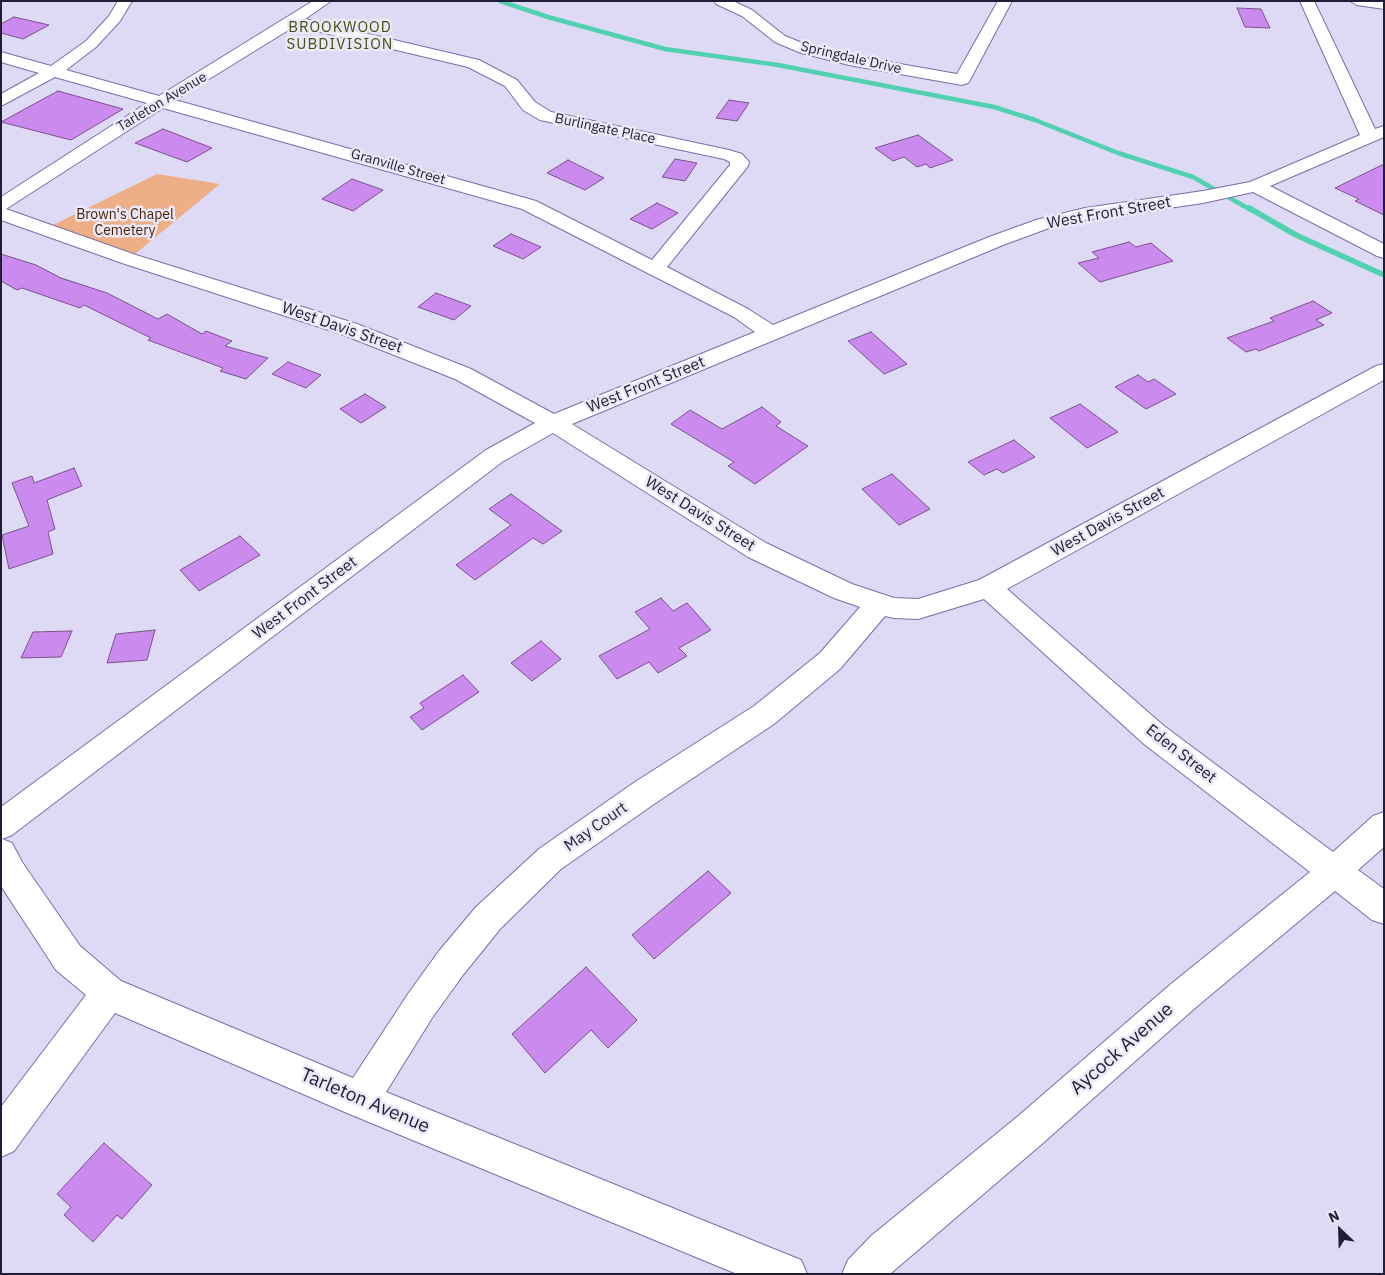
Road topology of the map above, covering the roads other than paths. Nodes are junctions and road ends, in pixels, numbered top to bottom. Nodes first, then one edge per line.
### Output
1 (125, 1) edge
2 (324, 1) edge
3 (721, 1) edge
4 (1005, 1) edge
5 (1307, 1) edge
6 (1357, 1) edge
7 (1384, 5) edge
8 (294, 21) junction
9 (1, 57) edge
10 (54, 71) junction
11 (1, 101) edge
12 (163, 101) junction
13 (1377, 134) edge
14 (1247, 188) junction
15 (1, 205) edge
16 (1, 214) edge
17 (1384, 252) edge
18 (655, 269) junction
19 (772, 334) junction
20 (1384, 371) edge
21 (553, 423) junction
22 (988, 587) junction
23 (880, 604) junction
24 (1, 825) edge
25 (1384, 826) edge
26 (1, 853) edge
27 (1335, 871) junction
28 (1384, 909) edge
29 (109, 993) junction
30 (360, 1100) junction
31 (1, 1138) edge
32 (787, 1274) edge
33 (862, 1274) edge

1 - 10 street
2 - 8 street, Tarleton Avenue
3 - 4 street, Springdale Drive
5 - 13 street
6 - 7 street
8 - 12 street, Tarleton Avenue
8 - 18 street, Burlingate Place
9 - 10 street, Granville Street
10 - 11 street
10 - 12 street, Granville Street
12 - 15 street, Tarleton Avenue
12 - 18 street, Granville Street
13 - 14 street, West Front Street
14 - 17 street
14 - 19 street, West Front Street
16 - 21 street, West Davis Street
18 - 19 street, Granville Street
19 - 21 street, West Front Street
20 - 22 street, West Davis Street
21 - 23 street, West Davis Street
21 - 24 street, West Front Street
22 - 23 street, West Davis Street
22 - 27 street, Eden Street
23 - 30 street, May Court
25 - 27 street, Aycock Avenue
26 - 29 street, Tarleton Avenue
27 - 28 street, Eden Street
27 - 33 street, Aycock Avenue
29 - 30 street, Tarleton Avenue
29 - 31 street
30 - 32 street, Tarleton Avenue

